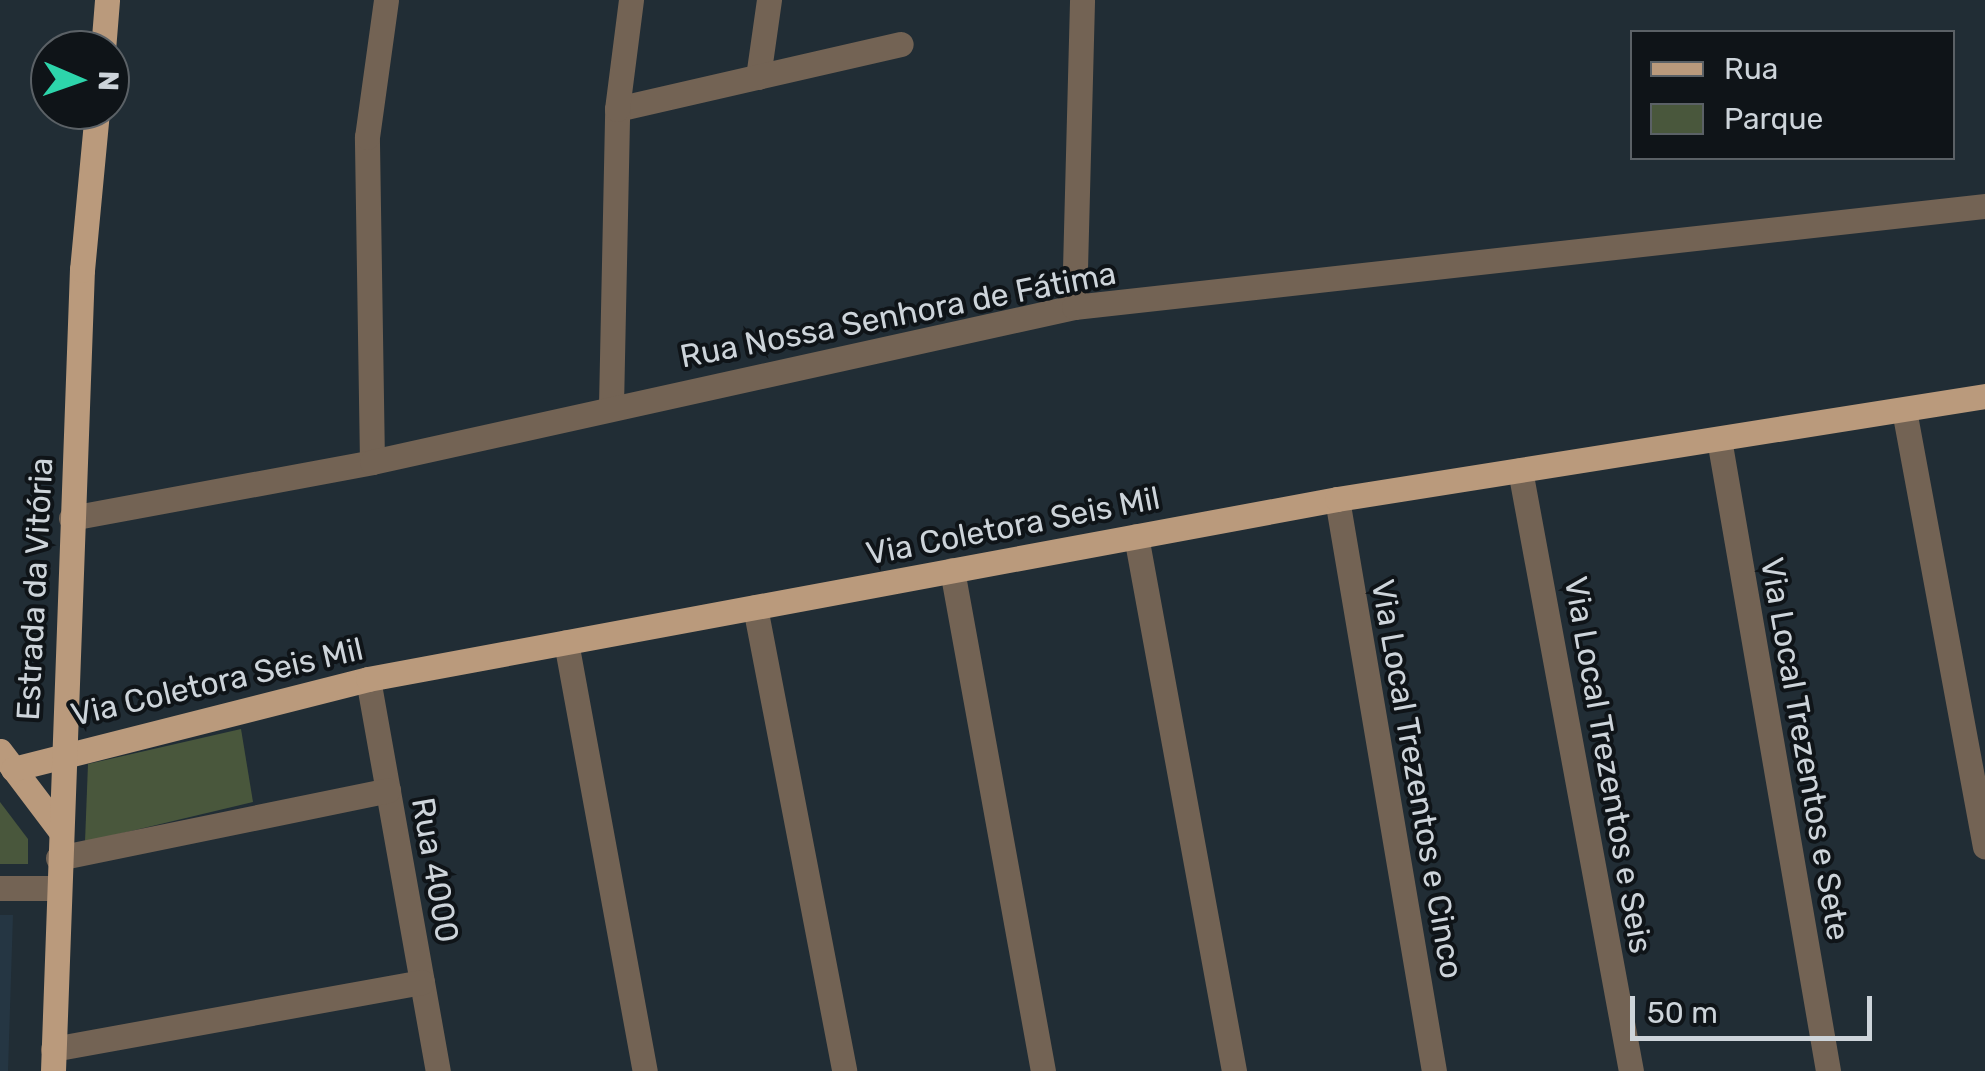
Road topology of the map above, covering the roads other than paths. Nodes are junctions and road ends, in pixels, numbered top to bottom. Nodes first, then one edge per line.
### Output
1 (107, 0) edge
2 (386, 0) edge
3 (631, 0) edge
4 (768, 0) edge
5 (1082, 0) edge
6 (104, 30) edge
7 (901, 44) dead end
8 (758, 77) junction
9 (617, 110) junction
10 (96, 130) edge
11 (1985, 206) edge
12 (1074, 307) junction
13 (1985, 396) edge
14 (610, 406) junction
15 (1904, 410) junction
16 (1719, 439) junction
17 (372, 462) junction
18 (1520, 470) junction
19 (1337, 499) junction
20 (71, 518) junction
21 (1136, 536) junction
22 (952, 570) junction
23 (755, 607) junction
24 (566, 642) junction
25 (368, 680) junction
26 (0, 737) edge
27 (60, 753) junction
28 (6, 760) edge
29 (388, 790) junction
30 (58, 829) junction
31 (1985, 848) edge
32 (58, 858) junction
33 (0, 888) edge
34 (57, 888) junction
35 (422, 982) junction
36 (53, 1060) edge
37 (438, 1071) edge
38 (645, 1071) edge
39 (844, 1071) edge
40 (1043, 1071) edge
41 (1234, 1071) edge
42 (1434, 1071) edge
43 (1631, 1071) edge
44 (1828, 1071) edge

1 - 6 main road
2 - 17 street
3 - 9 street
4 - 8 street
5 - 12 street
7 - 8 street
8 - 9 street
9 - 14 street
10 - 20 main road, Estrada da Vitória
11 - 12 street, Rua Nossa Senhora de Fátima
12 - 14 street, Rua Nossa Senhora de Fátima
13 - 15 main road, Via Coletora Seis Mil
14 - 17 street, Rua Nossa Senhora de Fátima
15 - 16 main road, Via Coletora Seis Mil
15 - 31 street
16 - 18 main road, Via Coletora Seis Mil
16 - 44 street, Via Local Trezentos e Sete
17 - 20 street, Rua Nossa Senhora de Fátima
18 - 19 main road, Via Coletora Seis Mil
18 - 43 street, Via Local Trezentos e Seis
19 - 21 main road, Via Coletora Seis Mil
19 - 42 street, Via Local Trezentos e Cinco
20 - 27 main road, Estrada da Vitória
21 - 22 main road, Via Coletora Seis Mil
21 - 41 street
22 - 23 main road, Via Coletora Seis Mil
22 - 40 street
23 - 24 main road, Via Coletora Seis Mil
23 - 39 street
24 - 25 main road, Via Coletora Seis Mil
24 - 38 street
25 - 27 main road, Via Coletora Seis Mil
25 - 29 street, Rua 4000
26 - 27 main road
27 - 28 main road, Via Coletora Seis Mil
27 - 30 main road, Estrada da Vitória
28 - 30 main road
29 - 32 street
29 - 35 street, Rua 4000
30 - 32 main road, Estrada da Vitória
32 - 34 main road, Estrada da Vitória
33 - 34 street
34 - 36 main road, Estrada da Vitória
35 - 36 street
35 - 37 street, Rua 4000

